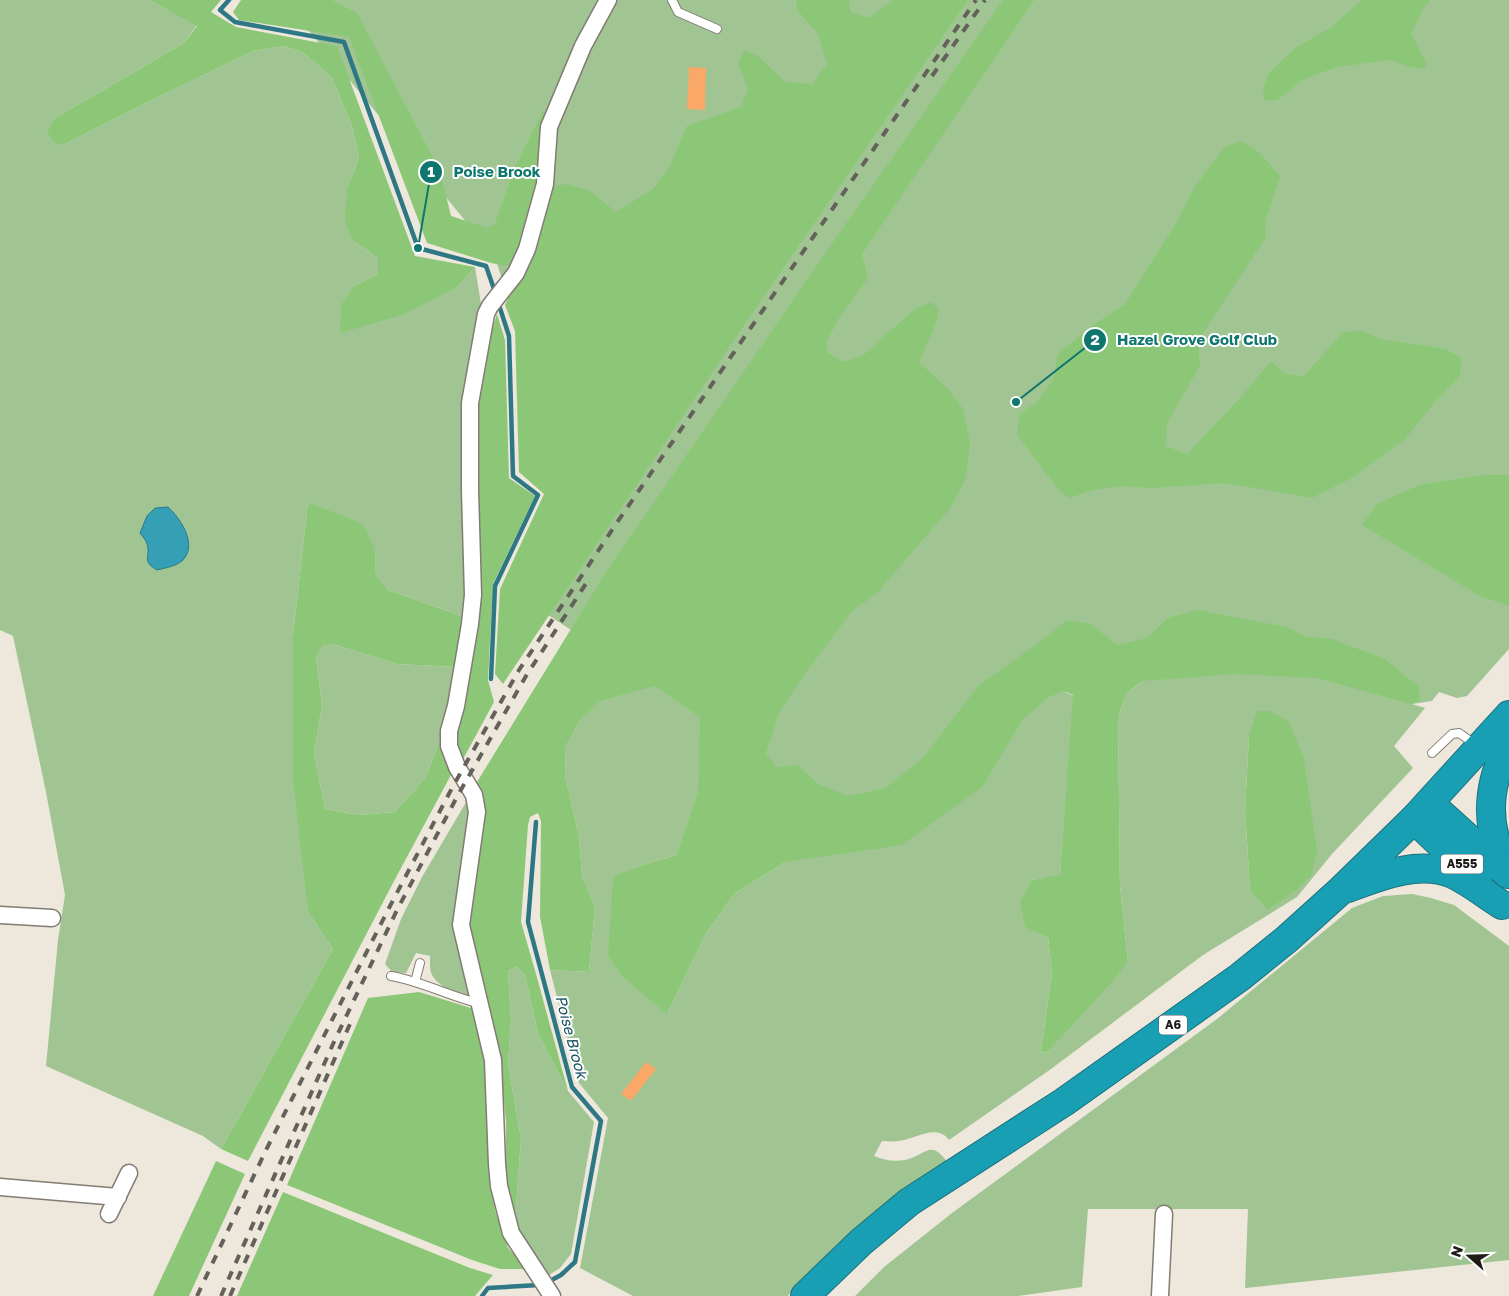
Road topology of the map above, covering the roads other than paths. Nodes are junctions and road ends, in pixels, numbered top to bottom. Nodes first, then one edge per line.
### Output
1 (608, 0) edge
2 (672, 0) edge
3 (717, 29) dead end
4 (1509, 715) edge
5 (1509, 746) edge
6 (1480, 748) junction
7 (1432, 753) dead end
8 (1422, 811) junction
9 (1509, 863) edge
10 (1509, 875) edge
11 (1339, 892) junction
12 (1506, 908) edge
13 (0, 915) edge
14 (52, 918) dead end
15 (420, 963) dead end
16 (392, 976) dead end
17 (415, 982) junction
18 (478, 1003) junction
19 (129, 1173) dead end
20 (0, 1187) edge
21 (118, 1197) junction
22 (110, 1214) dead end
23 (1164, 1214) dead end
24 (551, 1295) edge
25 (805, 1296) edge
26 (1160, 1296) edge

1 - 18 street
2 - 3 lane
4 - 6 highway, A6
5 - 9 highway
6 - 7 lane
6 - 8 highway, A6
8 - 10 highway, A555
8 - 11 highway, A6
8 - 12 highway, A555
11 - 12 highway
11 - 25 highway, A6
13 - 14 street
15 - 17 lane
16 - 17 lane
17 - 18 lane
18 - 24 street
19 - 21 street
20 - 21 street
21 - 22 street
23 - 26 street

